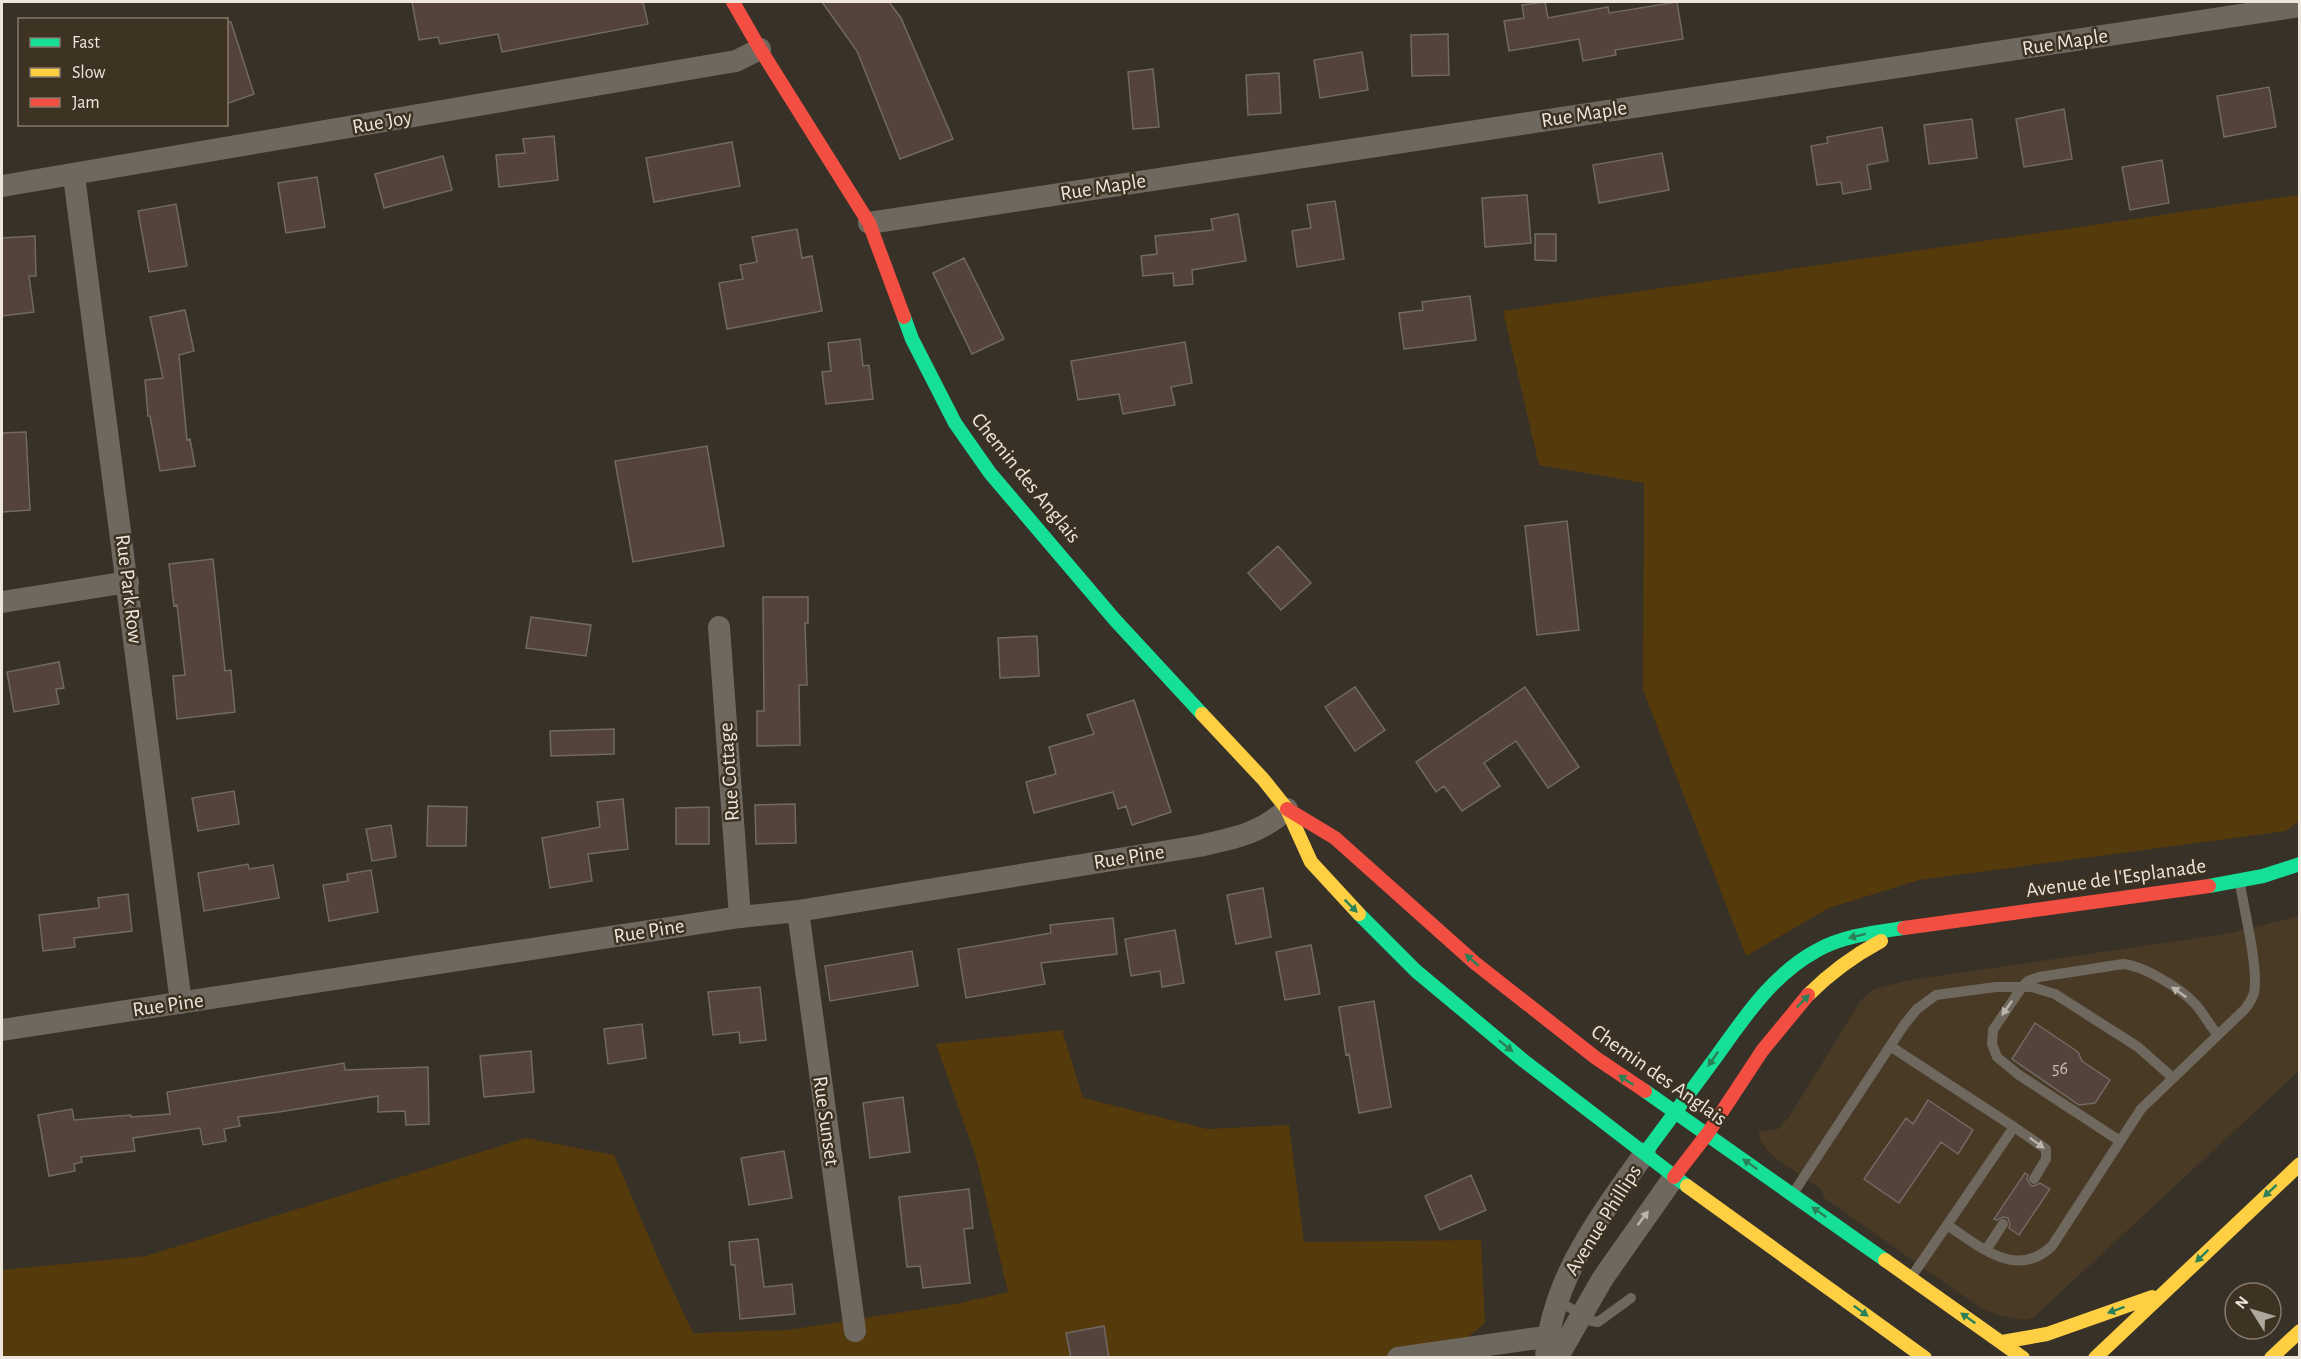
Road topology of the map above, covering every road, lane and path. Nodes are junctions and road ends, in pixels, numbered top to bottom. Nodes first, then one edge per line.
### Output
1 (733, 2) edge
2 (2300, 6) edge
3 (760, 49) junction
4 (74, 176) junction
5 (2, 186) edge
6 (869, 223) junction
7 (128, 582) junction
8 (2, 602) edge
9 (719, 627) dead end
10 (1287, 809) junction
11 (2300, 864) edge
12 (2240, 881) junction
13 (798, 911) junction
14 (740, 917) junction
15 (1936, 924) junction
16 (2022, 987) junction
17 (181, 1003) junction
18 (2, 1030) edge
19 (2218, 1035) junction
20 (1890, 1046) junction
21 (2173, 1078) junction
22 (1675, 1112) junction
23 (2014, 1127) junction
24 (1707, 1134) junction
25 (2120, 1141) junction
26 (1645, 1153) junction
27 (2300, 1164) edge
28 (1674, 1177) junction
29 (2034, 1179) dead end
30 (1793, 1194) junction
31 (2003, 1224) dead end
32 (1947, 1226) junction
33 (1986, 1250) junction
34 (1911, 1278) junction
35 (2163, 1293) junction
36 (1631, 1298) dead end
37 (1557, 1300) junction
38 (1581, 1315) junction
39 (2300, 1330) edge
40 (855, 1331) dead end
41 (2002, 1342) junction
42 (1554, 1348) edge
43 (1398, 1358) edge
44 (1925, 1358) edge
45 (2023, 1358) edge
46 (2095, 1358) edge
47 (2271, 1358) edge

1 - 3 main road, Chemin des Anglais
2 - 6 street, Rue Maple
3 - 4 street, Rue Joy
3 - 6 main road, Chemin des Anglais
4 - 5 street, Rue Joy
4 - 7 street, Rue Park Row
6 - 10 main road, Chemin des Anglais
7 - 8 street
7 - 17 street, Rue Park Row
9 - 14 street, Rue Cottage
10 - 13 street, Rue Pine
22 -> 10 main road, Chemin des Anglais
10 -> 26 main road, Chemin des Anglais
11 - 12 main road, Avenue de l'Esplanade
12 - 15 main road, Avenue de l'Esplanade
12 - 19 lane
13 - 14 street, Rue Pine
13 - 40 street, Rue Sunset
14 - 17 street, Rue Pine
15 -> 22 main road, Avenue de l'Esplanade
24 -> 15 main road, Avenue de l'Esplanade
19 -> 16 lane
16 - 20 lane
16 - 21 lane
16 -> 25 lane
17 - 18 street, Rue Pine
19 - 21 lane
20 - 23 lane
20 - 30 lane
21 - 25 lane
22 - 24 main road, Chemin des Anglais
22 - 26 main road, Avenue de l'Esplanade
23 -> 29 lane
23 - 32 lane
24 - 28 main road, Avenue de l'Esplanade
30 -> 24 main road, Chemin des Anglais
25 - 33 lane
26 - 28 main road, Chemin des Anglais
26 - 37 street, Avenue Phillips
27 -> 35 main road
38 -> 28 street, Avenue Phillips
28 -> 44 main road, Chemin des Anglais
34 -> 30 main road, Chemin des Anglais
31 - 33 lane
32 - 33 lane
32 - 34 lane
41 -> 34 main road, Chemin des Anglais
35 -> 41 main road
35 - 46 main road
36 - 38 lane
37 - 38 lane
37 - 42 street, Avenue Phillips
38 - 42 street, Avenue Phillips
39 - 47 main road
41 - 45 main road, Chemin des Anglais
42 - 43 street

